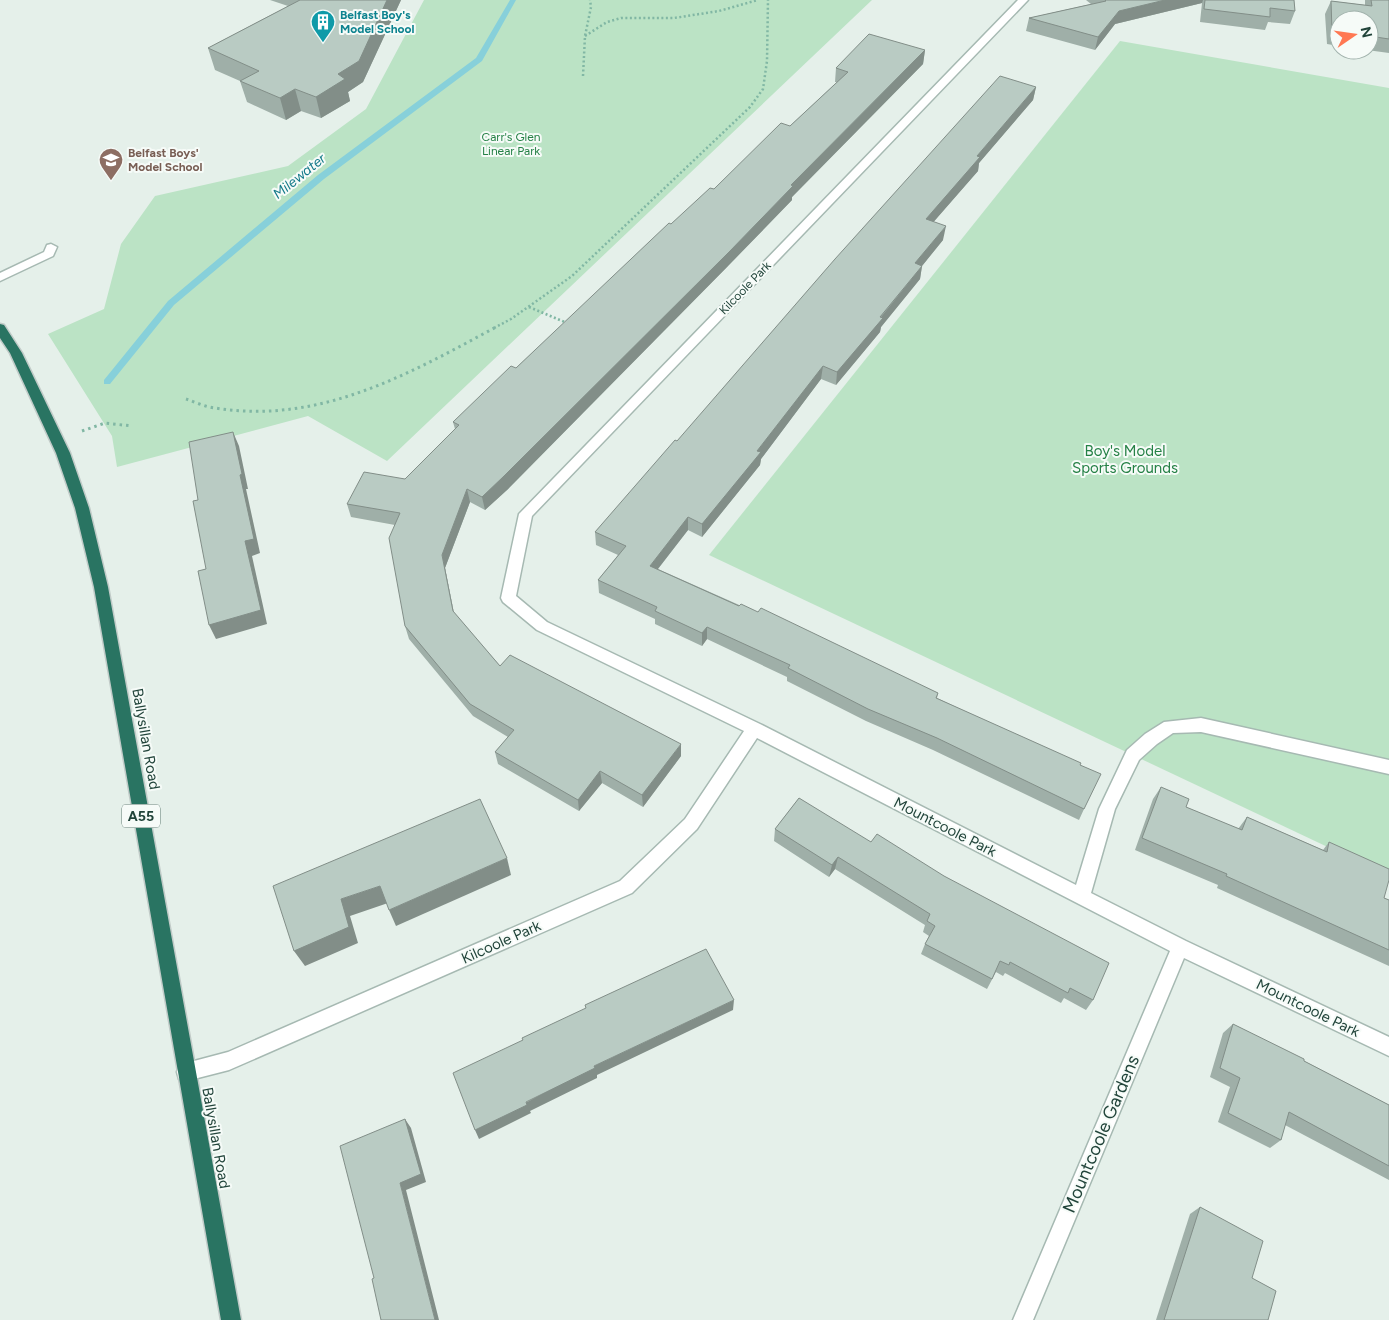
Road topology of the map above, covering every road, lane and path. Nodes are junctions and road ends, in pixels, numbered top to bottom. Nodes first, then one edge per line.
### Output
1 (590, 0) edge
2 (758, 0) edge
3 (768, 0) edge
4 (1023, 0) edge
5 (585, 36) junction
6 (583, 76) dead end
7 (50, 248) dead end
8 (0, 277) edge
9 (529, 306) junction
10 (573, 325) edge
11 (0, 328) edge
12 (186, 399) dead end
13 (132, 426) dead end
14 (57, 440) junction
15 (508, 598) joint
16 (754, 729) junction
17 (1389, 767) edge
18 (1081, 897) junction
19 (1180, 947) junction
20 (1389, 1047) edge
21 (186, 1072) junction
22 (230, 1320) edge
23 (1023, 1320) edge

1 - 5 path
2 - 5 path
3 - 9 path
4 - 15 street, Kilcoole Park
5 - 6 path
7 - 8 street
9 - 10 path
9 - 12 path
11 - 14 highway, Ballysillan Road / A55
13 - 14 path
14 - 21 highway, Ballysillan Road / A55
15 - 16 street, Mountcoole Park
16 - 18 street, Mountcoole Park
16 - 21 street, Kilcoole Park
17 - 18 street
18 - 19 street, Mountcoole Park
19 - 20 street, Mountcoole Park
19 - 23 street, Mountcoole Gardens
21 - 22 highway, Ballysillan Road / A55

